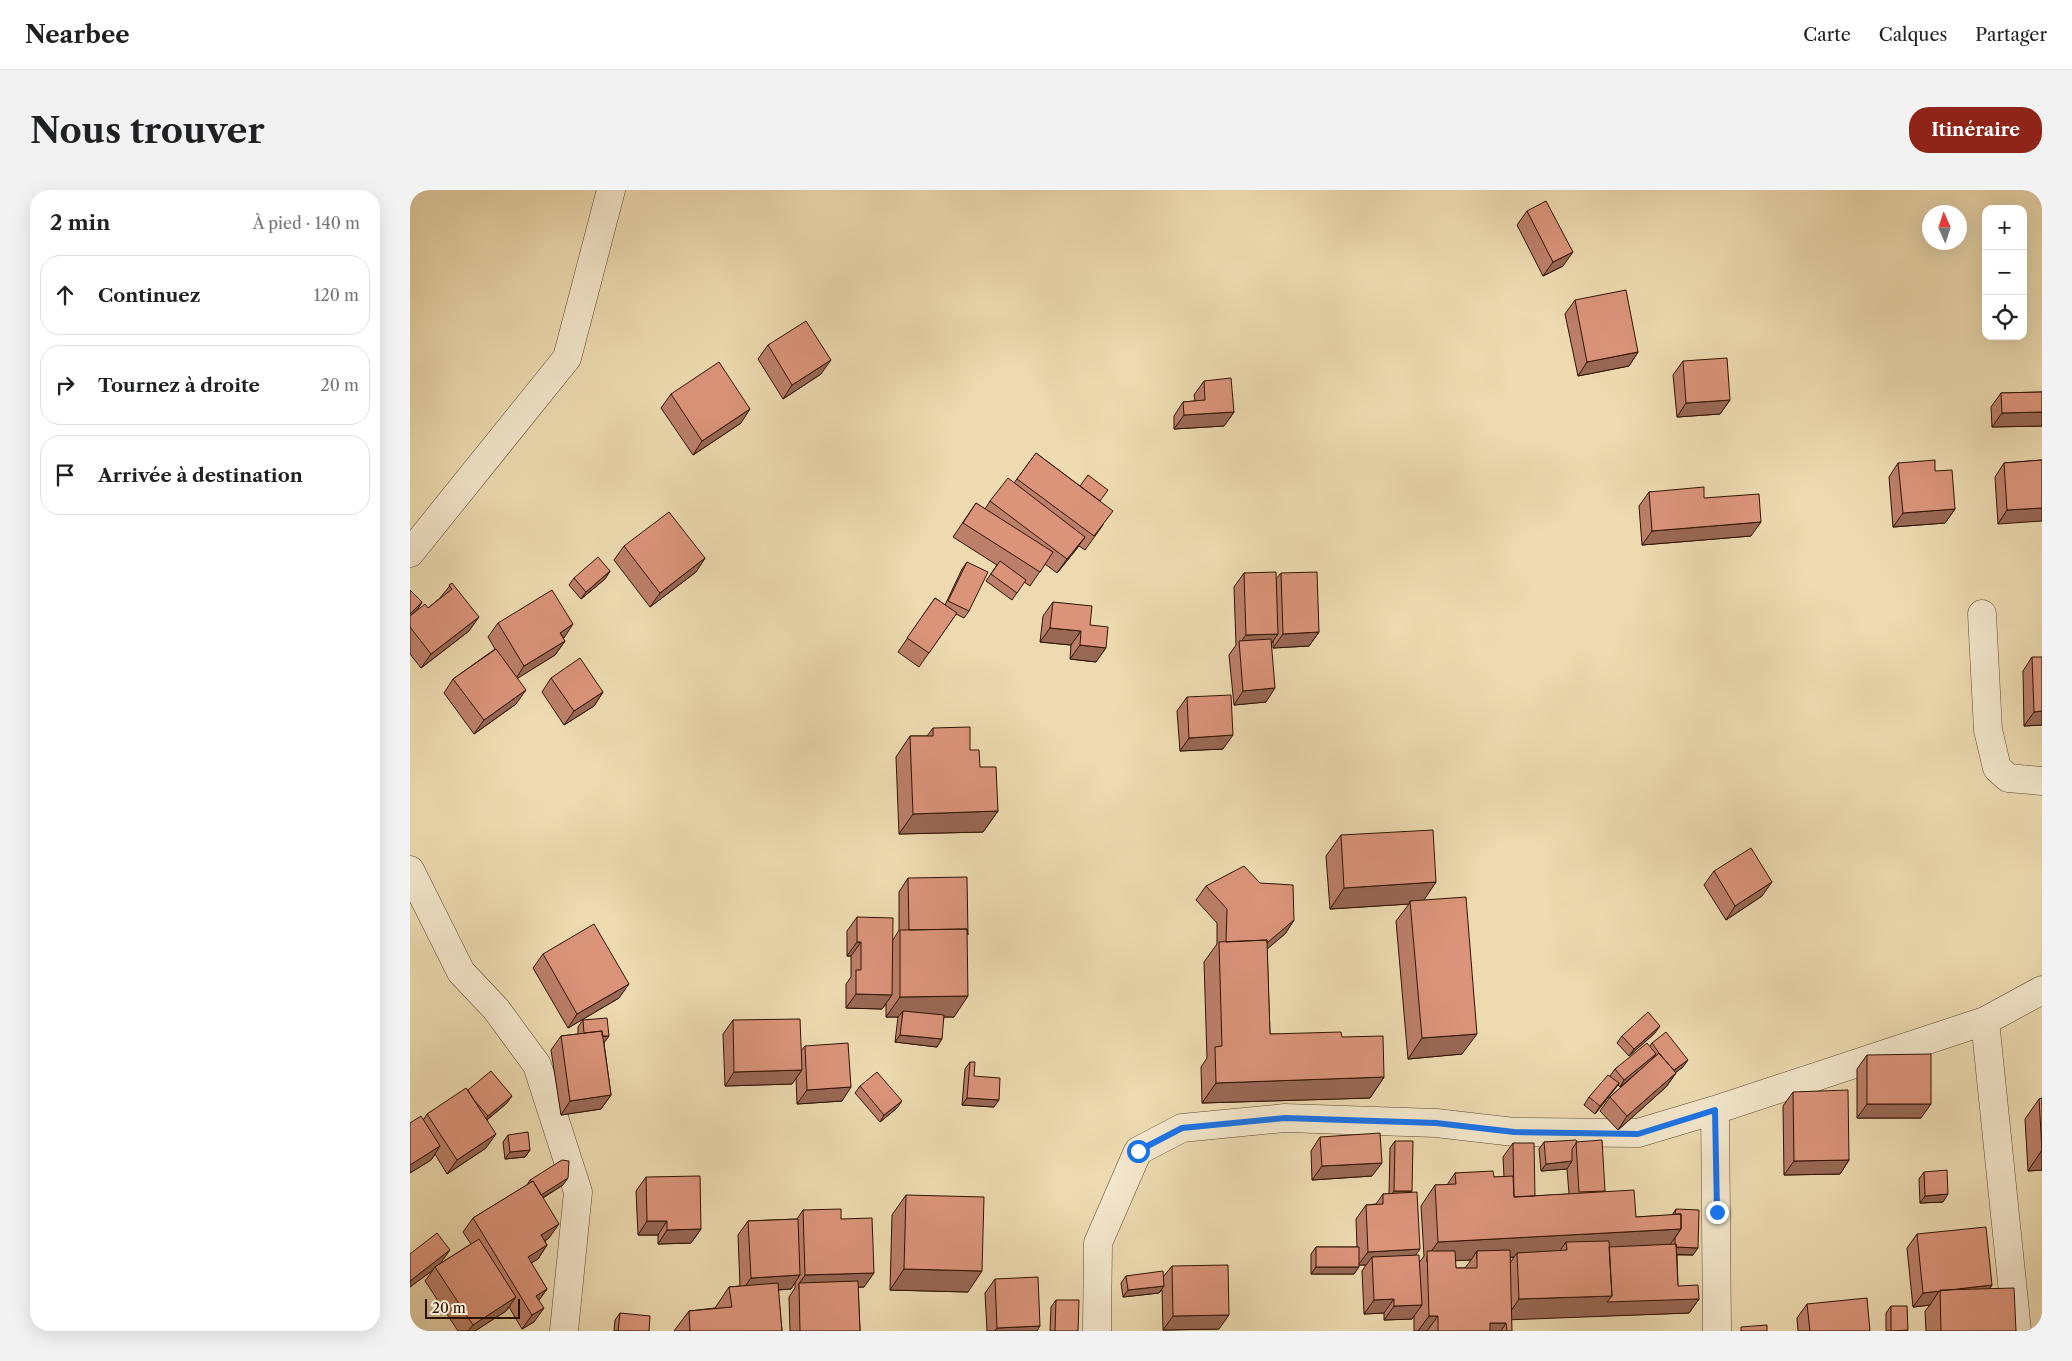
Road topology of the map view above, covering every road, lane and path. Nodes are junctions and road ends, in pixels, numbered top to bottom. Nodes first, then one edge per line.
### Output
1 (611, 190) edge
2 (410, 552) edge
3 (1982, 614) dead end
4 (2042, 781) edge
5 (410, 870) edge
6 (2042, 990) edge
7 (1985, 1021) junction
8 (1715, 1110) junction
9 (564, 1331) edge
10 (1097, 1331) edge
11 (1718, 1331) edge
12 (2017, 1331) edge

1 - 2 street
3 - 4 street
5 - 9 street
6 - 7 street
7 - 8 street
7 - 12 street
8 - 10 street
8 - 11 street

